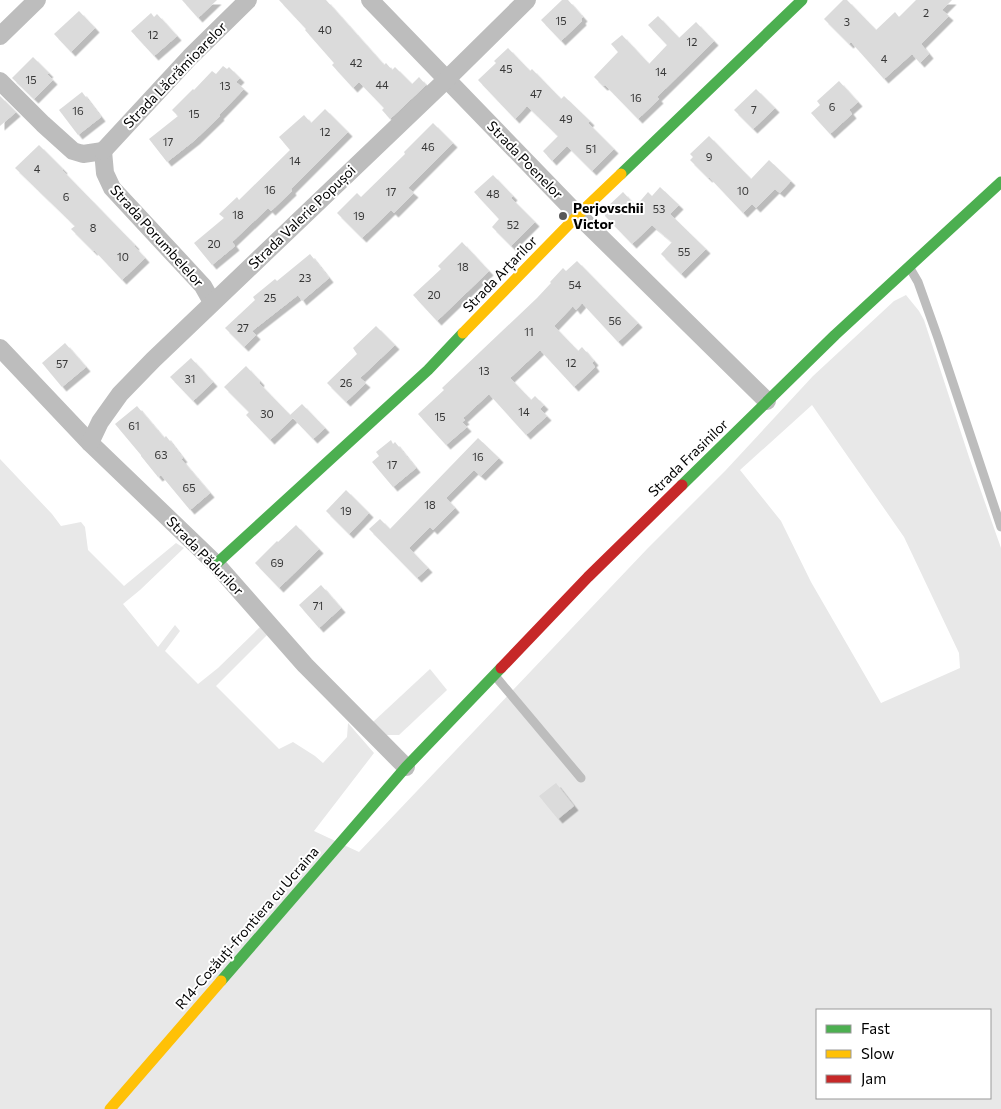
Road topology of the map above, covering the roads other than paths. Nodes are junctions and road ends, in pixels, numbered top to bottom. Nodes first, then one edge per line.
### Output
1 (37, 0) edge
2 (248, 0) edge
3 (370, 0) edge
4 (528, 0) edge
5 (802, 0) edge
6 (0, 36) edge
7 (446, 80) junction
8 (0, 81) edge
9 (103, 151) junction
10 (1001, 182) edge
11 (578, 215) junction
12 (909, 267) junction
13 (212, 302) junction
14 (0, 348) edge
15 (768, 401) junction
16 (90, 443) junction
17 (1001, 527) edge
18 (216, 564) junction
19 (494, 675) junction
20 (406, 767) junction
21 (581, 778) dead end
22 (110, 1109) edge

1 - 6 street
2 - 9 street, Strada Lăcrămioarelor
3 - 7 street, Strada Poenelor
4 - 7 street, Strada Valerie Popușoi
5 - 11 main road, Strada Arțarilor
7 - 11 street, Strada Poenelor
7 - 13 street, Strada Valerie Popușoi
8 - 9 street
9 - 13 street, Strada Porumbelelor
10 - 12 main road, Strada Frasinilor
11 - 15 street, Strada Poenelor
11 - 18 main road, Strada Arțarilor
12 - 15 main road, Strada Frasinilor
12 - 17 lane
13 - 16 street, Strada Valerie Popușoi
14 - 16 street, Strada Pădurilor
15 - 19 main road, Strada Frasinilor
16 - 18 street, Strada Pădurilor
18 - 20 street, Strada Pădurilor
19 - 20 main road, Strada Frasinilor
19 - 21 lane
20 - 22 main road, R14-Cosăuți-frontiera cu Ucraina

